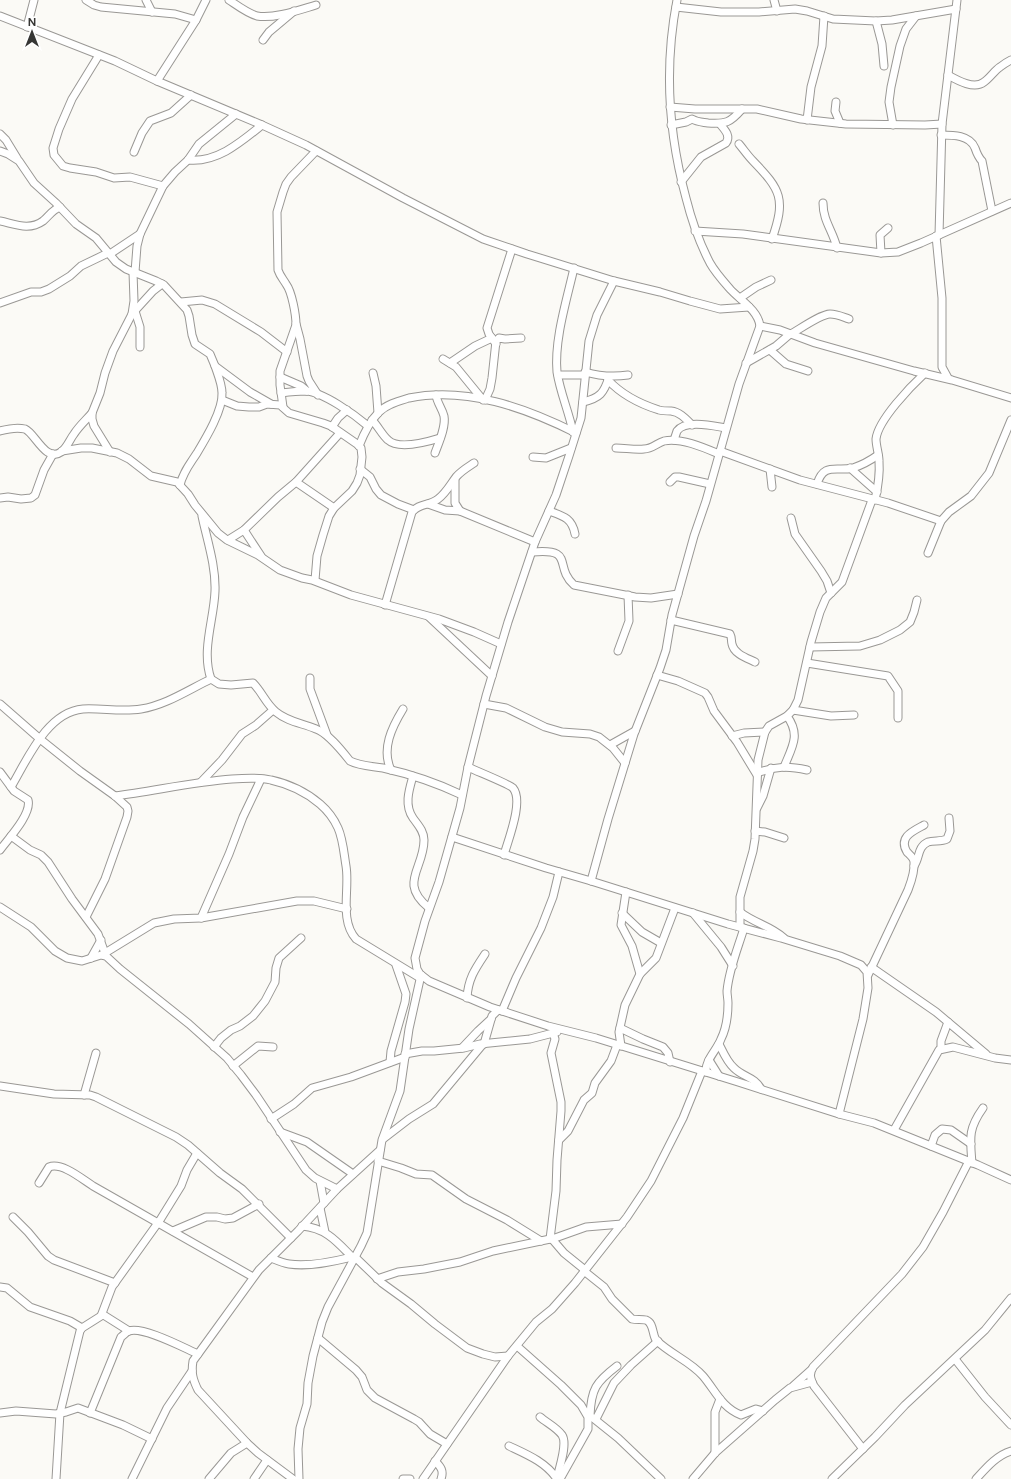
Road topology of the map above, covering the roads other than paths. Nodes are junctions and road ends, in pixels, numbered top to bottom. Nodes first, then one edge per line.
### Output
1 (34, 0) edge
2 (86, 0) edge
3 (146, 0) edge
4 (206, 0) edge
5 (229, 0) edge
6 (774, 0) edge
7 (957, 0) edge
8 (676, 4) edge
9 (316, 6) dead end
10 (956, 9) junction
11 (294, 11) junction
12 (777, 11) junction
13 (152, 12) junction
14 (0, 16) edge
15 (824, 16) junction
16 (916, 16) junction
17 (196, 20) junction
18 (876, 21) junction
19 (27, 27) junction
20 (263, 40) dead end
21 (99, 54) junction
22 (1011, 60) edge
23 (884, 66) dead end
24 (948, 75) junction
25 (157, 80) junction
26 (191, 95) junction
27 (836, 102) dead end
28 (670, 107) junction
29 (742, 109) junction
30 (236, 114) junction
31 (807, 120) junction
32 (840, 123) junction
33 (720, 124) junction
34 (942, 124) junction
35 (262, 125) junction
36 (671, 125) junction
37 (893, 125) junction
38 (0, 134) edge
39 (941, 135) junction
40 (739, 144) dead end
41 (316, 150) junction
42 (0, 151) edge
43 (134, 152) dead end
44 (188, 160) junction
45 (19, 161) junction
46 (682, 182) junction
47 (163, 186) junction
48 (823, 203) dead end
49 (1011, 203) edge
50 (60, 206) junction
51 (992, 211) junction
52 (0, 221) edge
53 (888, 228) dead end
54 (695, 231) junction
55 (140, 234) junction
56 (937, 236) junction
57 (772, 239) junction
58 (837, 248) junction
59 (512, 249) junction
60 (881, 253) junction
61 (109, 254) junction
62 (574, 268) junction
63 (134, 272) junction
64 (771, 280) dead end
65 (614, 281) junction
66 (162, 284) junction
67 (740, 298) junction
68 (181, 302) junction
69 (0, 303) edge
70 (749, 307) junction
71 (134, 313) junction
72 (848, 319) dead end
73 (296, 324) junction
74 (760, 326) junction
75 (790, 334) junction
76 (521, 338) dead end
77 (494, 341) junction
78 (140, 347) dead end
79 (770, 350) junction
80 (287, 352) junction
81 (443, 359) dead end
82 (450, 363) junction
83 (746, 363) junction
84 (215, 366) junction
85 (808, 371) dead end
86 (373, 373) dead end
87 (925, 373) junction
88 (585, 374) junction
89 (558, 375) junction
90 (628, 375) dead end
91 (280, 377) junction
92 (609, 378) junction
93 (948, 378) junction
94 (307, 391) junction
95 (281, 393) junction
96 (318, 395) junction
97 (436, 395) junction
98 (1011, 398) edge
99 (222, 400) junction
100 (484, 400) junction
101 (583, 402) junction
102 (271, 404) junction
103 (283, 407) junction
104 (347, 410) junction
105 (92, 413) junction
106 (378, 413) junction
107 (1011, 420) edge
108 (370, 423) junction
109 (692, 425) junction
110 (332, 427) junction
111 (726, 428) junction
112 (0, 431) edge
113 (340, 433) junction
114 (574, 433) junction
115 (440, 438) junction
116 (674, 440) junction
117 (359, 446) junction
118 (571, 448) junction
119 (616, 448) dead end
120 (62, 451) junction
121 (110, 452) junction
122 (435, 453) dead end
123 (719, 453) junction
124 (54, 454) junction
125 (878, 455) junction
126 (533, 457) dead end
127 (474, 463) dead end
128 (850, 468) junction
129 (360, 469) junction
130 (770, 469) junction
131 (454, 480) junction
132 (296, 482) junction
133 (670, 482) dead end
134 (710, 484) junction
135 (817, 484) junction
136 (180, 485) junction
137 (772, 487) dead end
138 (877, 492) junction
139 (0, 498) edge
140 (874, 500) junction
141 (428, 504) junction
142 (334, 508) junction
143 (414, 510) junction
144 (460, 511) junction
145 (549, 511) junction
146 (202, 514) junction
147 (791, 518) dead end
148 (941, 521) junction
149 (244, 530) junction
150 (575, 534) dead end
151 (228, 540) junction
152 (535, 542) junction
153 (532, 552) junction
154 (928, 553) dead end
155 (262, 558) junction
156 (314, 580) junction
157 (831, 593) junction
158 (678, 594) junction
159 (628, 595) junction
160 (917, 600) dead end
161 (385, 605) junction
162 (429, 617) junction
163 (671, 620) junction
164 (501, 644) junction
165 (810, 647) junction
166 (618, 651) dead end
167 (755, 662) dead end
168 (807, 663) junction
169 (657, 675) junction
170 (492, 676) junction
171 (310, 678) dead end
172 (211, 679) junction
173 (0, 704) edge
174 (484, 704) junction
175 (403, 709) dead end
176 (273, 710) junction
177 (793, 710) junction
178 (854, 715) dead end
179 (787, 716) junction
180 (898, 718) dead end
181 (635, 731) junction
182 (765, 732) junction
183 (732, 736) junction
184 (327, 737) junction
185 (40, 739) junction
186 (610, 745) junction
187 (625, 762) junction
188 (468, 767) junction
189 (784, 767) junction
190 (770, 768) junction
191 (391, 770) junction
192 (807, 770) dead end
193 (0, 772) edge
194 (757, 774) junction
195 (413, 776) junction
196 (261, 779) junction
197 (201, 782) junction
198 (11, 787) junction
199 (462, 795) junction
200 (116, 796) junction
201 (756, 809) junction
202 (949, 818) dead end
203 (924, 825) dead end
204 (755, 831) junction
205 (11, 836) junction
206 (452, 838) junction
207 (784, 838) dead end
208 (0, 850) edge
209 (504, 854) junction
210 (914, 866) junction
211 (559, 872) junction
212 (591, 880) junction
213 (626, 892) junction
214 (0, 907) edge
215 (429, 908) junction
216 (675, 908) junction
217 (347, 909) junction
218 (740, 912) junction
219 (622, 913) junction
220 (693, 913) junction
221 (86, 917) junction
222 (200, 918) junction
223 (742, 928) junction
224 (301, 938) dead end
225 (101, 940) junction
226 (787, 940) junction
227 (661, 943) junction
228 (106, 954) junction
229 (485, 954) dead end
230 (91, 958) junction
231 (396, 964) junction
232 (733, 966) junction
233 (871, 967) junction
234 (640, 974) junction
235 (868, 975) junction
236 (421, 977) junction
237 (467, 998) junction
238 (500, 1010) junction
239 (491, 1019) junction
240 (948, 1022) junction
241 (620, 1028) junction
242 (563, 1030) junction
243 (553, 1033) junction
244 (484, 1044) junction
245 (719, 1044) junction
246 (619, 1045) junction
247 (214, 1047) junction
248 (273, 1047) dead end
249 (462, 1048) junction
250 (941, 1049) junction
251 (96, 1052) dead end
252 (405, 1055) junction
253 (987, 1056) junction
254 (710, 1060) junction
255 (1011, 1060) edge
256 (390, 1062) junction
257 (670, 1062) junction
258 (233, 1066) junction
259 (704, 1072) junction
260 (719, 1076) junction
261 (0, 1086) edge
262 (761, 1089) junction
263 (84, 1095) junction
264 (983, 1108) dead end
265 (839, 1114) junction
266 (271, 1119) junction
267 (894, 1130) junction
268 (280, 1132) junction
269 (382, 1140) junction
270 (559, 1140) junction
271 (971, 1144) junction
272 (931, 1146) junction
273 (380, 1150) junction
274 (197, 1153) junction
275 (378, 1161) junction
276 (970, 1162) junction
277 (353, 1174) junction
278 (1011, 1180) edge
279 (320, 1181) junction
280 (39, 1183) dead end
281 (336, 1189) junction
282 (259, 1204) junction
283 (322, 1205) junction
284 (13, 1217) dead end
285 (308, 1220) junction
286 (159, 1223) junction
287 (622, 1224) junction
288 (302, 1226) junction
289 (317, 1228) junction
290 (173, 1231) junction
291 (325, 1232) junction
292 (291, 1238) junction
293 (551, 1239) junction
294 (541, 1241) junction
295 (271, 1258) junction
296 (354, 1258) junction
297 (585, 1271) junction
298 (253, 1277) junction
299 (377, 1279) junction
300 (114, 1283) junction
301 (0, 1287) edge
302 (1011, 1298) edge
303 (102, 1314) junction
304 (82, 1328) junction
305 (129, 1331) junction
306 (318, 1338) junction
307 (658, 1341) junction
308 (517, 1346) junction
309 (198, 1354) junction
310 (508, 1356) junction
311 (955, 1359) junction
312 (617, 1366) dead end
313 (812, 1368) junction
314 (192, 1371) junction
315 (812, 1382) junction
316 (183, 1383) junction
317 (195, 1384) junction
318 (792, 1388) junction
319 (720, 1399) junction
320 (763, 1411) junction
321 (60, 1413) junction
322 (90, 1413) junction
323 (0, 1414) edge
324 (591, 1416) junction
325 (540, 1417) dead end
326 (1011, 1425) edge
327 (152, 1439) junction
328 (247, 1443) junction
329 (447, 1444) junction
330 (509, 1446) dead end
331 (863, 1449) junction
332 (1011, 1451) edge
333 (715, 1453) junction
334 (267, 1460) junction
335 (435, 1461) junction
336 (56, 1479) edge
337 (132, 1479) edge
338 (209, 1479) edge
339 (254, 1479) edge
340 (293, 1479) edge
341 (299, 1479) edge
342 (403, 1479) edge
343 (410, 1479) edge
344 (423, 1479) edge
345 (441, 1479) edge
346 (558, 1479) edge
347 (661, 1479) edge
348 (693, 1479) edge
349 (832, 1479) edge
350 (976, 1479) edge

1 - 19 street
2 - 13 street
3 - 13 street
4 - 17 street
5 - 11 street
6 - 12 street
7 - 10 street
8 - 12 street
8 - 28 street
9 - 11 street
10 - 16 street
10 - 24 street
11 - 20 street
12 - 15 street
13 - 17 street
14 - 19 street
15 - 18 street
15 - 31 street
16 - 18 street
16 - 37 street
17 - 25 street
18 - 23 street
19 - 21 street
21 - 25 street
21 - 47 street
22 - 24 street
24 - 34 street
25 - 26 street
26 - 30 street
26 - 43 street
27 - 32 street
28 - 29 street
28 - 36 street
29 - 31 street
29 - 33 street
30 - 35 street
30 - 44 street
31 - 32 street
32 - 37 street
33 - 36 street
33 - 46 street
34 - 37 street
34 - 39 street
35 - 41 street
35 - 44 street
36 - 46 street
38 - 45 street
39 - 51 street
39 - 56 street
40 - 57 street
41 - 59 street
41 - 73 street
42 - 45 street
44 - 47 street
45 - 50 street
46 - 54 street
47 - 55 street
48 - 58 street
49 - 51 street
50 - 52 street
50 - 61 street
51 - 56 street
53 - 60 street
54 - 57 street
54 - 67 street
55 - 61 street
55 - 63 street
56 - 60 street
56 - 93 street
57 - 58 street
58 - 60 street
59 - 62 street
59 - 77 street
61 - 63 street
61 - 69 street
62 - 65 street
62 - 89 street
63 - 66 street
63 - 71 street
64 - 67 street
65 - 70 street
65 - 88 street
66 - 68 street
66 - 71 street
67 - 70 street
68 - 80 street
68 - 84 street
70 - 74 street
71 - 78 street
71 - 105 street
72 - 75 street
73 - 80 street
73 - 96 street
74 - 75 street
74 - 83 street
75 - 79 street
75 - 87 street
76 - 77 street
77 - 82 street
77 - 100 street
79 - 83 street
79 - 85 street
80 - 91 street
81 - 82 street
82 - 100 street
83 - 111 street
84 - 99 street
84 - 102 street
86 - 106 street
87 - 93 street
87 - 125 street
88 - 89 street
88 - 92 street
88 - 101 street
89 - 114 street
90 - 92 street
91 - 94 street
91 - 95 street
92 - 101 street
92 - 109 street
93 - 98 street
94 - 95 street
94 - 96 street
95 - 103 street
96 - 104 street
97 - 100 street
97 - 106 street
97 - 115 street
99 - 102 street
99 - 136 street
100 - 114 street
101 - 114 street
102 - 103 street
103 - 110 street
104 - 108 street
104 - 110 street
105 - 120 street
105 - 121 street
106 - 108 street
107 - 148 street
108 - 115 street
108 - 117 street
109 - 111 street
109 - 116 street
110 - 113 street
111 - 123 street
112 - 124 street
113 - 117 street
113 - 132 street
114 - 118 street
115 - 122 street
116 - 119 street
116 - 123 street
117 - 129 street
118 - 126 street
118 - 145 street
120 - 121 street
120 - 124 street
121 - 136 street
123 - 130 street
123 - 134 street
124 - 139 street
125 - 128 street
125 - 138 street
127 - 131 street
128 - 135 street
128 - 138 street
129 - 142 street
129 - 143 street
130 - 135 street
130 - 137 street
131 - 141 street
131 - 144 street
132 - 142 street
132 - 149 street
133 - 134 street
134 - 158 street
135 - 140 street
136 - 146 street
138 - 140 street
140 - 148 street
140 - 157 street
141 - 143 street
141 - 144 street
142 - 156 street
143 - 161 street
144 - 152 street
145 - 150 street
145 - 152 street
146 - 151 street
146 - 172 street
147 - 157 street
148 - 154 street
149 - 151 street
149 - 155 street
151 - 155 street
152 - 153 street
153 - 159 street
153 - 164 street
155 - 156 street
156 - 161 street
157 - 165 street
158 - 159 street
158 - 163 street
159 - 166 street
160 - 165 street
161 - 162 street
162 - 164 street
162 - 170 street
163 - 167 street
163 - 169 street
164 - 170 street
165 - 168 street
168 - 177 street
168 - 180 street
169 - 181 street
169 - 183 street
170 - 174 street
171 - 184 street
172 - 176 street
172 - 185 street
173 - 185 street
174 - 186 street
174 - 188 street
175 - 191 street
176 - 184 street
176 - 197 street
177 - 178 street
177 - 179 street
179 - 182 street
179 - 189 street
181 - 186 street
181 - 187 street
182 - 183 street
182 - 194 street
183 - 194 street
184 - 191 street
185 - 198 street
185 - 200 street
186 - 187 street
187 - 212 street
188 - 199 street
188 - 209 street
189 - 190 street
189 - 192 street
190 - 194 street
190 - 201 street
191 - 195 street
193 - 198 street
194 - 201 street
195 - 199 street
195 - 215 street
196 - 197 street
196 - 217 street
196 - 222 street
197 - 200 street
198 - 205 street
199 - 206 street
200 - 221 street
201 - 204 street
202 - 210 street
203 - 210 street
204 - 207 street
204 - 218 street
205 - 208 street
205 - 221 street
206 - 209 street
206 - 215 street
209 - 211 street
210 - 233 street
211 - 212 street
211 - 238 street
212 - 213 street
213 - 216 street
213 - 219 street
214 - 230 street
215 - 236 street
216 - 220 street
216 - 227 street
217 - 222 street
217 - 231 street
218 - 223 street
218 - 226 street
219 - 227 street
219 - 234 street
220 - 223 street
220 - 232 street
221 - 225 street
222 - 228 street
223 - 226 street
223 - 232 street
224 - 247 street
225 - 228 street
225 - 230 street
226 - 235 street
227 - 234 street
228 - 230 street
228 - 247 street
229 - 237 street
231 - 236 street
231 - 256 street
232 - 245 street
233 - 235 street
233 - 240 street
234 - 241 street
235 - 265 street
236 - 237 street
236 - 252 street
237 - 238 street
238 - 239 street
238 - 242 street
239 - 244 street
239 - 249 street
240 - 250 street
240 - 253 street
241 - 246 street
241 - 257 street
242 - 243 street
242 - 246 street
243 - 244 street
243 - 270 street
244 - 249 street
244 - 269 street
245 - 254 street
245 - 262 street
246 - 257 street
246 - 270 street
247 - 258 street
248 - 258 street
249 - 252 street
250 - 253 street
250 - 267 street
251 - 263 street
252 - 256 street
252 - 269 street
253 - 255 street
254 - 259 street
254 - 260 street
256 - 266 street
257 - 259 street
258 - 266 street
259 - 260 street
259 - 287 street
260 - 262 street
261 - 263 street
262 - 265 street
263 - 274 street
264 - 271 street
265 - 267 street
266 - 268 street
267 - 272 street
268 - 277 street
268 - 279 street
269 - 273 street
270 - 293 street
271 - 272 street
271 - 276 street
272 - 276 street
273 - 275 street
273 - 277 street
274 - 282 street
274 - 286 street
275 - 294 street
275 - 296 street
276 - 278 street
276 - 313 street
277 - 281 street
279 - 281 street
279 - 283 street
280 - 286 street
281 - 283 street
282 - 290 street
282 - 292 street
283 - 285 street
283 - 291 street
284 - 300 street
285 - 288 street
285 - 289 street
286 - 290 street
286 - 300 street
287 - 293 street
287 - 297 street
288 - 289 street
288 - 292 street
289 - 291 street
290 - 298 street
291 - 296 street
292 - 295 street
293 - 294 street
293 - 297 street
294 - 299 street
295 - 296 street
295 - 298 street
296 - 299 street
296 - 306 street
297 - 307 street
297 - 308 street
298 - 309 street
299 - 310 street
300 - 303 street
301 - 304 street
302 - 311 street
303 - 304 street
303 - 305 street
304 - 321 street
305 - 309 street
305 - 322 street
306 - 329 street
306 - 341 street
307 - 319 street
307 - 324 street
308 - 310 street
308 - 324 street
309 - 314 street
310 - 329 street
311 - 326 street
311 - 331 street
312 - 324 street
313 - 315 street
313 - 318 street
314 - 316 street
314 - 317 street
315 - 318 street
315 - 331 street
316 - 317 street
316 - 327 street
317 - 328 street
318 - 320 street
319 - 320 street
319 - 333 street
320 - 333 street
321 - 322 street
321 - 323 street
321 - 336 street
322 - 327 street
324 - 346 street
324 - 347 street
325 - 346 street
327 - 337 street
328 - 334 street
328 - 338 street
329 - 335 street
330 - 346 street
331 - 349 street
332 - 350 street
333 - 348 street
334 - 339 street
334 - 340 street
335 - 344 street
335 - 345 street
342 - 343 street

